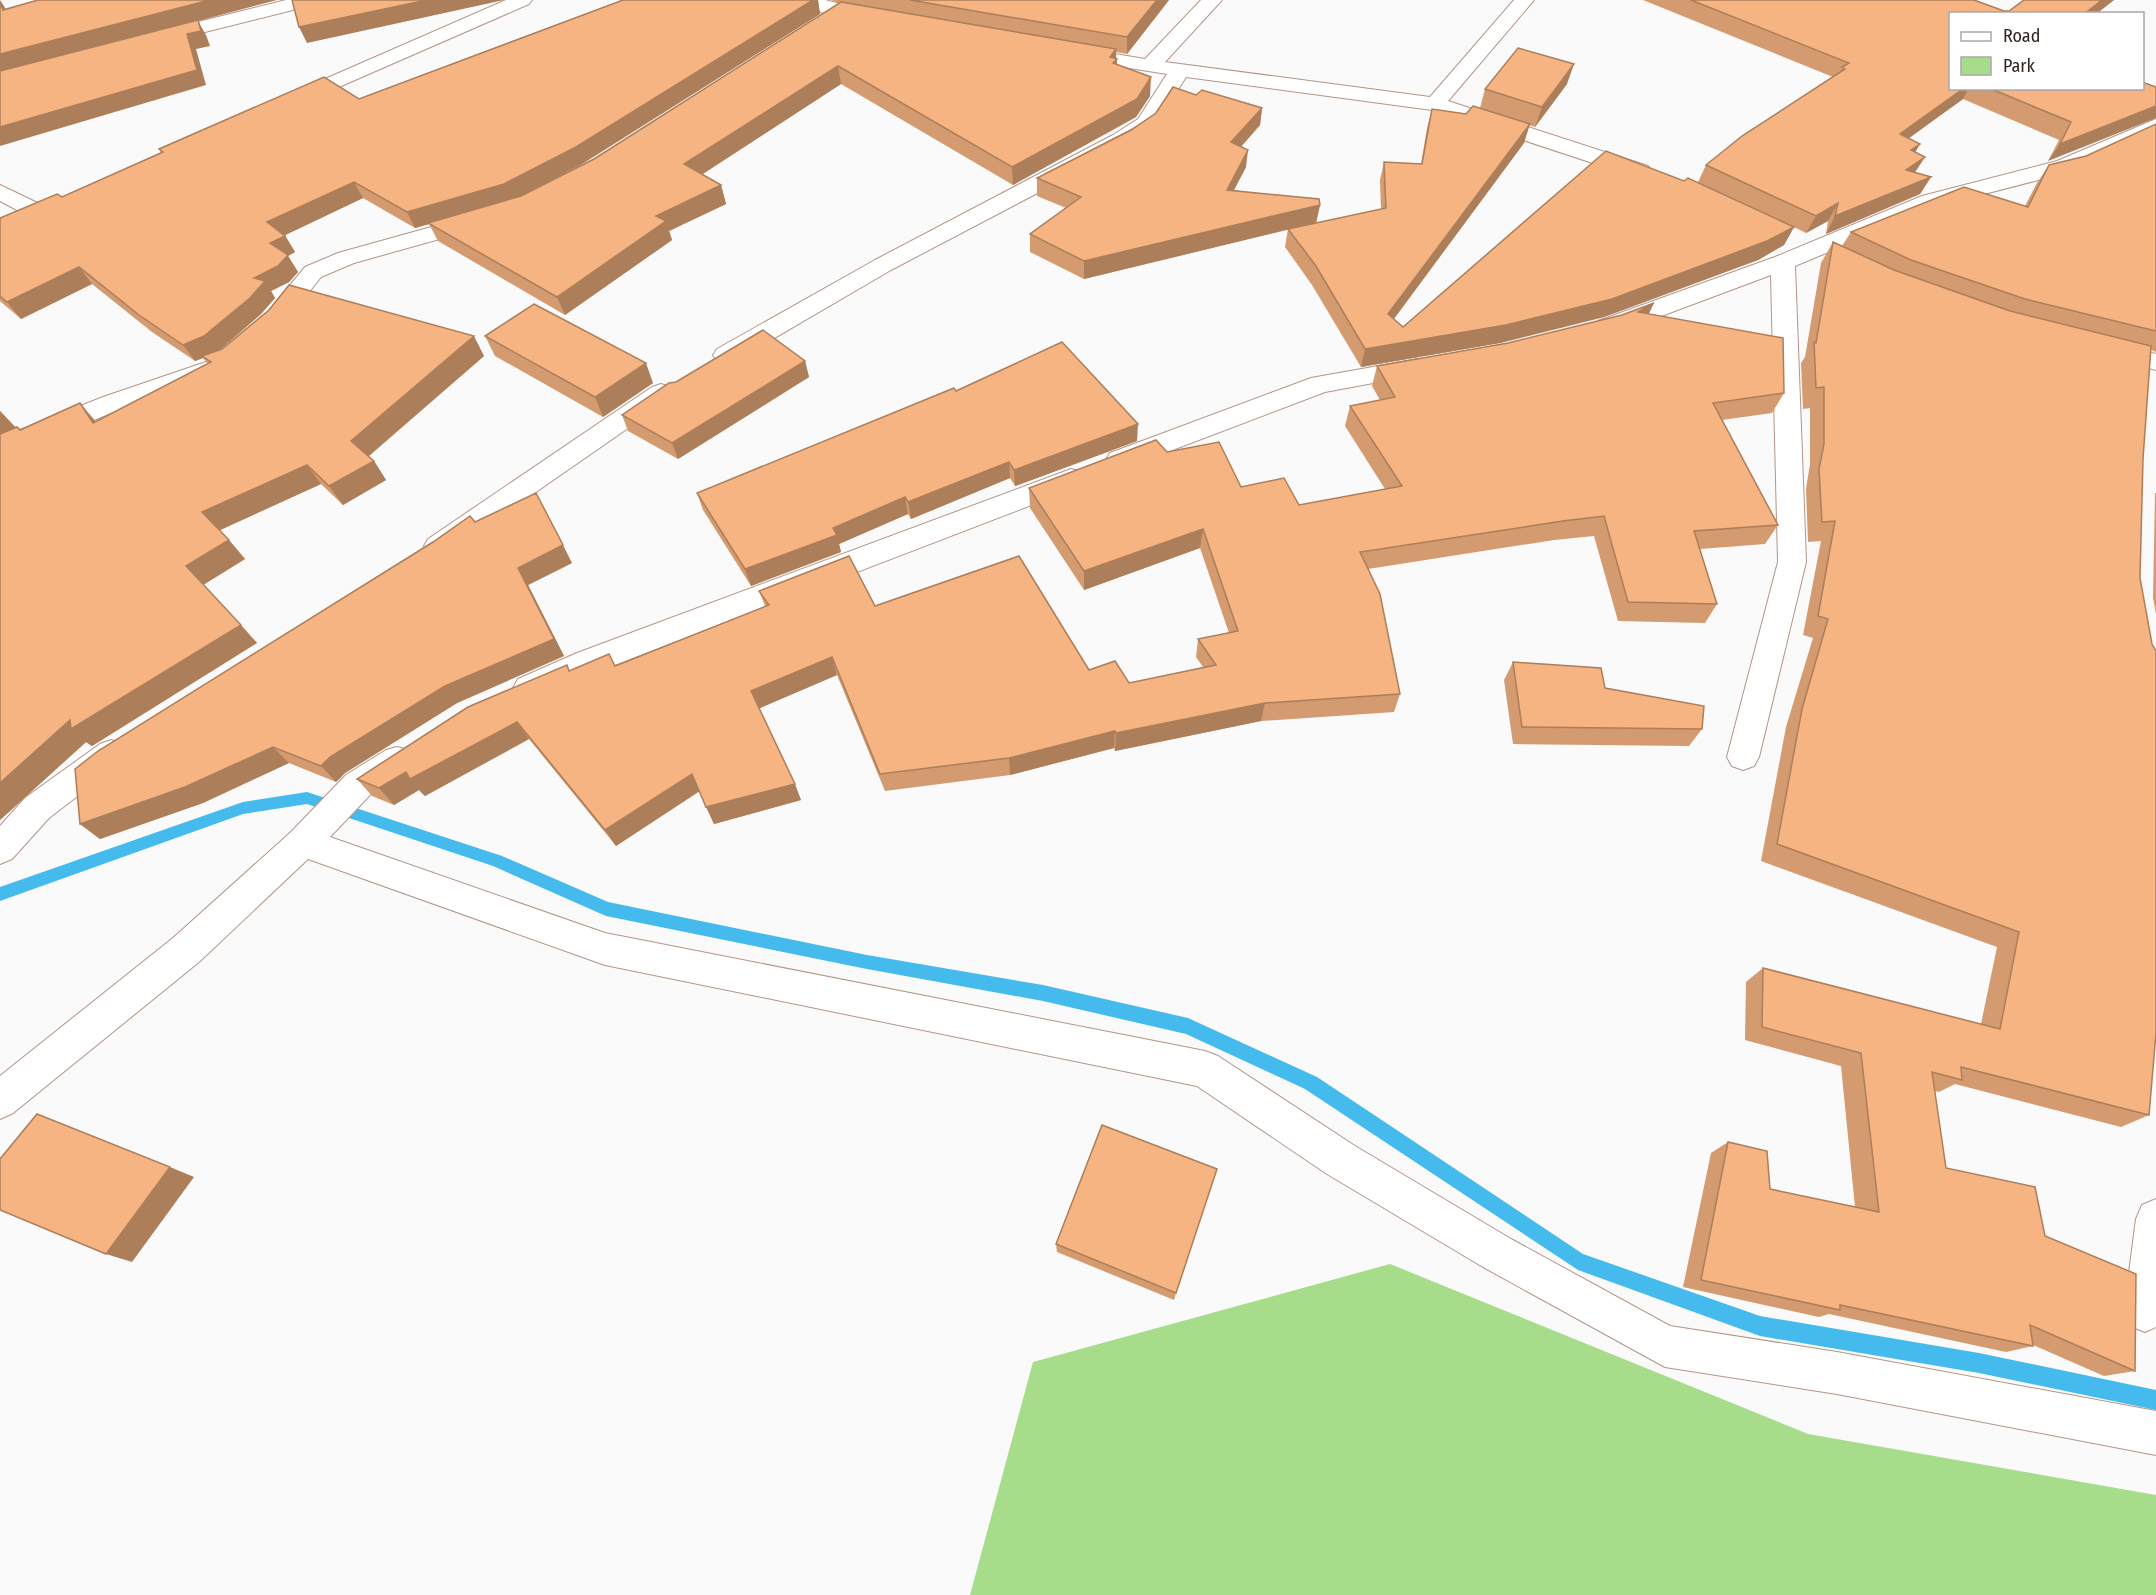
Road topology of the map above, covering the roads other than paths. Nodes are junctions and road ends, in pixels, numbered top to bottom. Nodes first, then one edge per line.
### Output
1 (310, 0) edge
2 (522, 0) edge
3 (808, 0) edge
4 (1212, 0) edge
5 (1524, 0) edge
6 (840, 12) junction
7 (897, 22) edge
8 (813, 30) edge
9 (143, 42) edge
10 (1058, 50) edge
11 (1150, 66) junction
12 (1181, 69) junction
13 (1435, 104) junction
14 (278, 107) edge
15 (2156, 125) edge
16 (1654, 176) edge
17 (0, 192) edge
18 (40, 213) edge
19 (498, 215) edge
20 (1796, 250) junction
21 (1841, 262) edge
22 (1579, 334) edge
23 (254, 338) edge
24 (2081, 343) edge
25 (226, 361) edge
26 (1444, 363) edge
27 (2150, 368) edge
28 (0, 449) edge
29 (419, 559) edge
30 (502, 700) edge
31 (133, 738) edge
32 (423, 744) edge
33 (1743, 757) dead end
34 (312, 834) junction
35 (0, 849) edge
36 (0, 1100) edge
37 (2156, 1219) edge
38 (2145, 1311) dead end
39 (2156, 1433) edge

1 - 9 street
2 - 14 street
3 - 6 street
4 - 11 street
5 - 13 street
6 - 7 street
6 - 8 street
10 - 11 street
11 - 12 street
12 - 13 street
12 - 29 street
13 - 16 street
15 - 20 street
17 - 18 street
19 - 23 street
20 - 21 street
20 - 22 street
20 - 33 street
24 - 27 street
25 - 28 street
26 - 30 street
31 - 35 street
32 - 34 street
34 - 36 street
34 - 39 street
37 - 38 street

